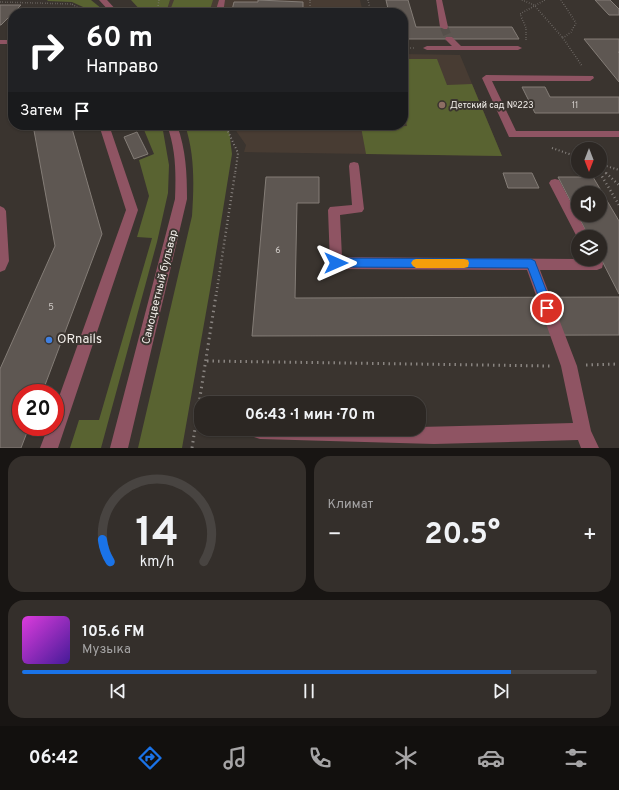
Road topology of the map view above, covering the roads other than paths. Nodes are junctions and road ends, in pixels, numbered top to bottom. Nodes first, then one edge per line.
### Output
1 (102, 0) edge
2 (439, 0) edge
3 (111, 8) edge
4 (444, 27) tunnel mouth
5 (448, 39) tunnel mouth
6 (428, 48) dead end
7 (459, 48) junction
8 (518, 48) road end
9 (590, 78) road end
10 (106, 130) edge
11 (174, 130) edge
12 (619, 134) edge
13 (354, 166) dead end
14 (555, 183) dead end
15 (0, 211) edge
16 (579, 230) edge
17 (531, 264) junction
18 (571, 264) edge
19 (0, 266) edge
20 (583, 431) junction
21 (426, 436) edge
22 (49, 448) edge
23 (119, 448) edge
24 (590, 448) edge

1 - 3 street
2 - 4 street
5 - 7 street
6 - 7 street
7 - 8 street
9 - 12 street
10 - 22 street
11 - 23 street, Самоцветный бульвар
13 - 17 street
14 - 16 street
15 - 19 street
17 - 18 street
17 - 20 street
20 - 21 street
20 - 24 street

